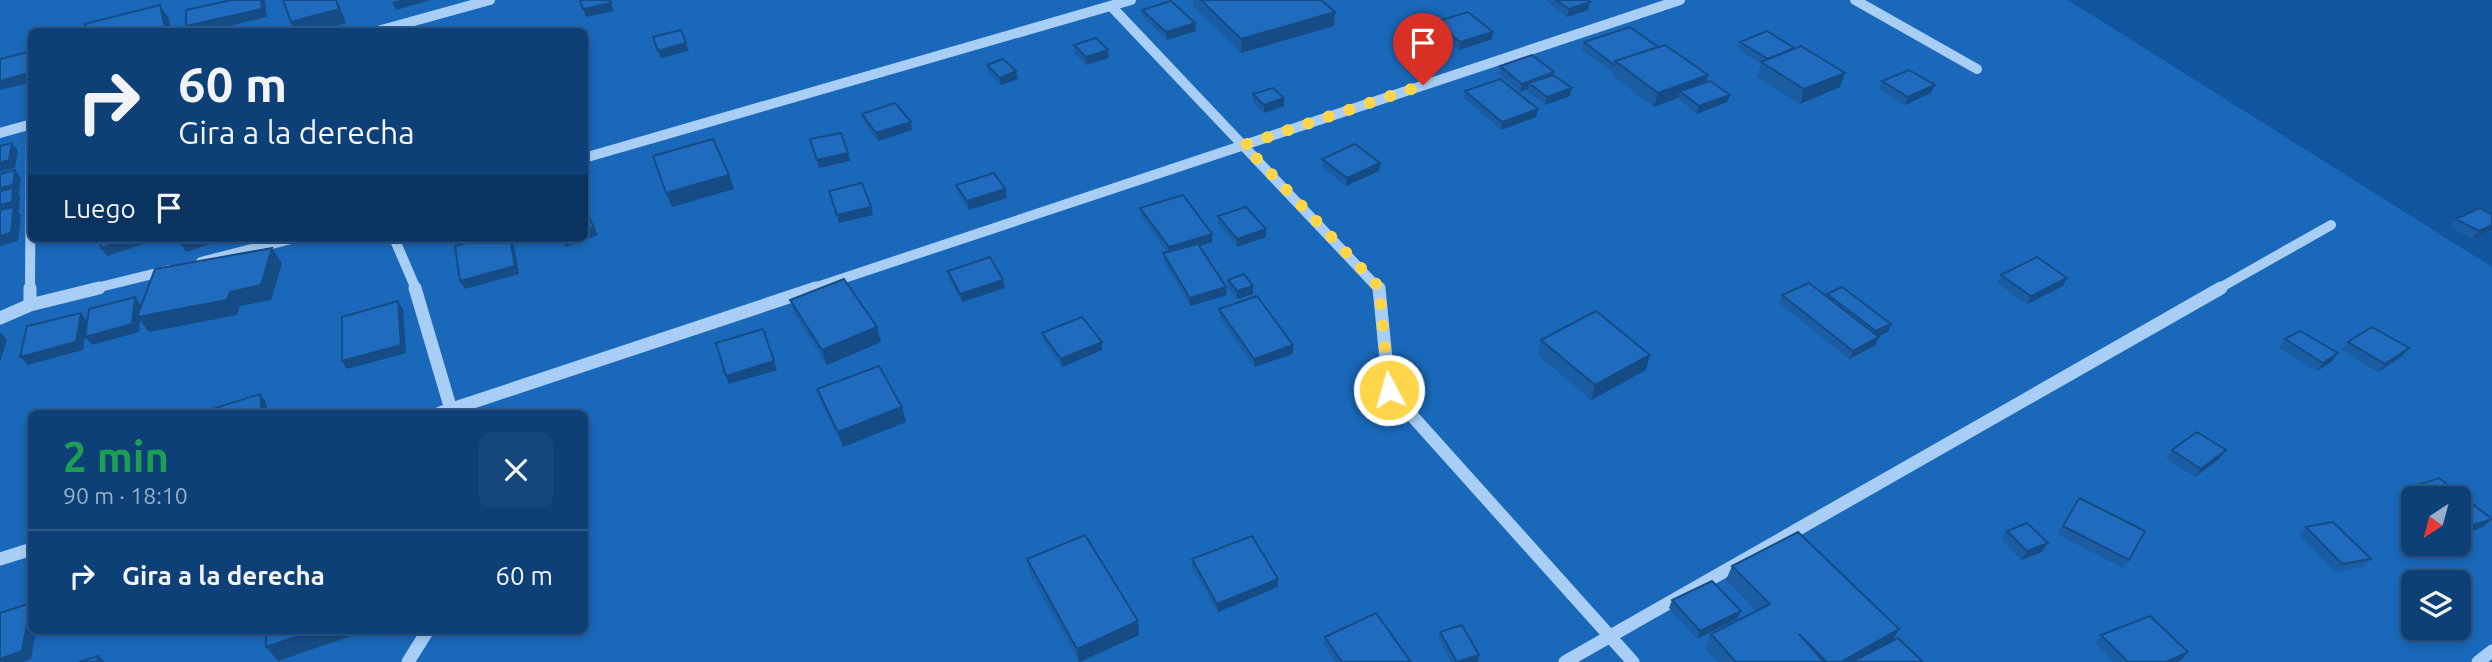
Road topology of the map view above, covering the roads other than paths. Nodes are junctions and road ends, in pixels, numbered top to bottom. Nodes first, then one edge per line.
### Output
1 (490, 0) edge
2 (1131, 0) edge
3 (1680, 0) edge
4 (1855, 0) edge
5 (1111, 6) junction
6 (388, 28) edge
7 (1976, 69) dead end
8 (28, 126) edge
9 (0, 133) edge
10 (1244, 145) junction
11 (588, 157) edge
12 (2330, 225) dead end
13 (30, 242) edge
14 (279, 242) edge
15 (396, 242) edge
16 (189, 265) edge
17 (176, 268) edge
18 (30, 305) junction
19 (0, 318) edge
20 (447, 410) edge
21 (454, 410) edge
22 (28, 550) edge
23 (0, 559) edge
24 (426, 634) edge
25 (1610, 636) junction
26 (2492, 651) edge
27 (408, 662) edge
28 (1565, 662) edge
29 (1633, 662) edge
30 (2478, 662) edge

1 - 6 street
2 - 5 street
3 - 10 street
4 - 7 street
5 - 10 street
5 - 11 street
8 - 9 street
10 - 21 street
10 - 25 street
12 - 25 street
13 - 18 street
14 - 16 street
15 - 20 street
17 - 18 street
18 - 19 street
22 - 23 street
24 - 27 street
25 - 28 street
25 - 29 street
26 - 30 street

